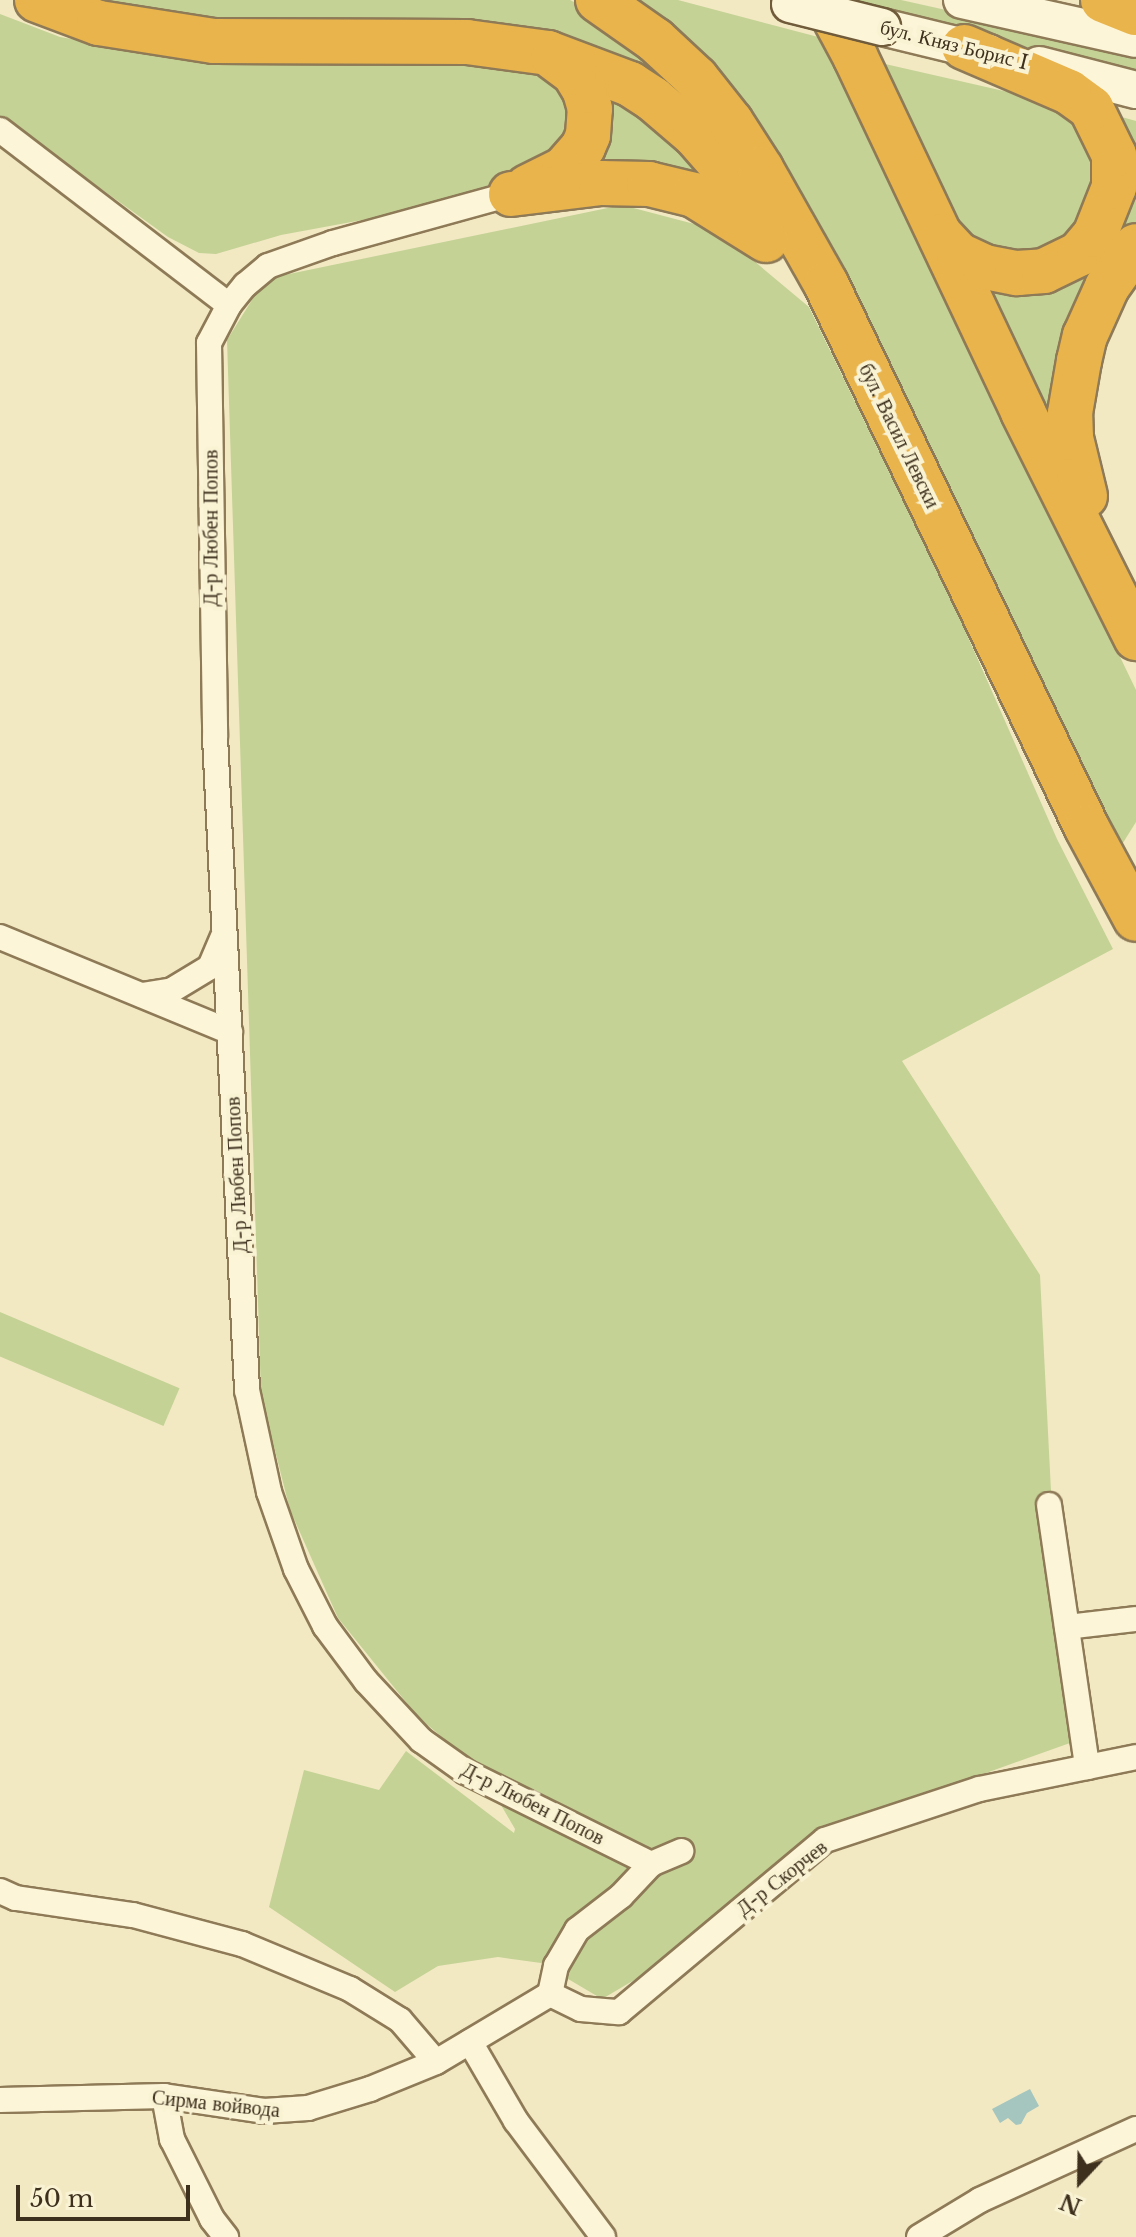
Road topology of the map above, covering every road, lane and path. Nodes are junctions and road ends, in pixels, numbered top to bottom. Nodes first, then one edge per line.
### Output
1 (37, 0) edge
2 (598, 0) edge
3 (962, 0) edge
4 (1103, 0) edge
5 (796, 1) edge
6 (1136, 13) edge
7 (1136, 39) edge
8 (964, 47) junction
9 (548, 53) junction
10 (1136, 90) edge
11 (0, 130) edge
12 (511, 194) junction
13 (939, 233) junction
14 (1136, 246) edge
15 (826, 284) junction
16 (229, 305) junction
17 (849, 331) junction
18 (1113, 590) junction
19 (1136, 638) edge
20 (1136, 848) edge
21 (1136, 883) edge
22 (1136, 919) edge
23 (226, 932) junction
24 (0, 937) edge
25 (140, 996) junction
26 (230, 1032) junction
27 (1049, 1505) dead end
28 (1136, 1619) edge
29 (1067, 1627) junction
30 (1136, 1757) edge
31 (1087, 1767) junction
32 (681, 1851) dead end
33 (651, 1864) junction
34 (0, 1891) edge
35 (550, 1994) junction
36 (470, 2042) junction
37 (436, 2062) junction
38 (164, 2096) junction
39 (0, 2100) edge
40 (1136, 2129) edge
41 (226, 2237) edge
42 (603, 2237) edge
43 (919, 2237) edge

1 - 9 highway
2 - 15 highway, бул. Васил Левски
3 - 7 main road
4 - 6 highway
5 - 8 main road, бул. Княз Борис I, bridge
5 - 13 highway
8 - 10 main road, бул. Княз Борис I
8 - 13 highway
9 - 12 highway
9 - 15 highway
11 - 16 street
12 - 16 street, Д-р Любен Попов
12 - 17 highway
13 - 18 highway
14 - 18 highway
15 - 17 highway, бул. Васил Левски
16 - 23 street, Д-р Любен Попов
17 - 22 highway, бул. Васил Левски
18 - 19 highway
20 - 21 highway
23 - 25 street
23 - 26 street, Д-р Любен Попов
24 - 25 street
25 - 26 street
26 - 33 street, Д-р Любен Попов
27 - 29 street
28 - 29 street
29 - 31 street
30 - 31 street, Д-р Скорчев
31 - 35 street, Д-р Скорчев
32 - 33 street
33 - 35 street
34 - 37 street
35 - 36 street, Сирма войвода
36 - 37 street, Сирма войвода
36 - 42 street
37 - 38 street, Сирма войвода
38 - 39 street, Сирма войвода
38 - 41 street
40 - 43 street

